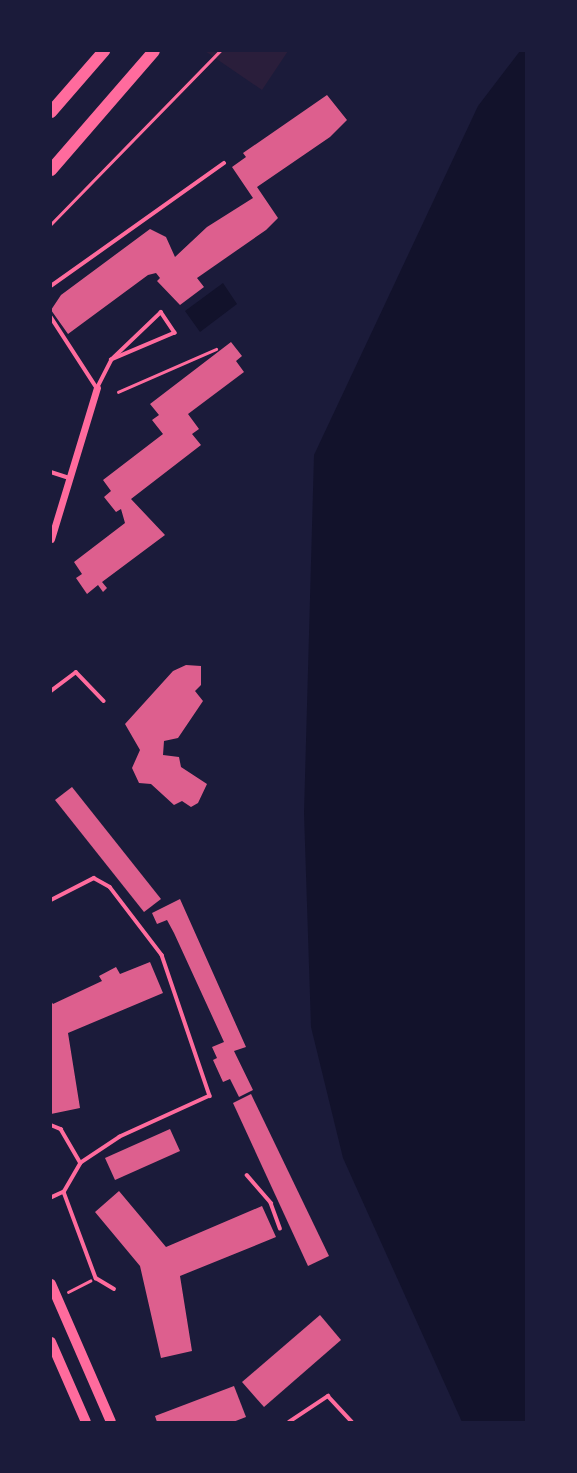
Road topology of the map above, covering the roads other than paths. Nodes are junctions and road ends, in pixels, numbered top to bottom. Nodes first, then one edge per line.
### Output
1 (104, 51) edge
2 (154, 51) edge
3 (51, 112) edge
4 (224, 163) dead end
5 (51, 170) edge
6 (51, 286) edge
7 (51, 317) edge
8 (111, 360) junction
9 (97, 388) junction
10 (51, 472) edge
11 (69, 478) junction
12 (51, 539) edge
13 (51, 691) edge
14 (104, 701) dead end
15 (51, 900) edge
16 (51, 1125) edge
17 (81, 1163) junction
18 (247, 1175) dead end
19 (64, 1192) junction
20 (51, 1198) edge
21 (280, 1228) dead end
22 (51, 1284) edge
23 (114, 1289) dead end
24 (52, 1346) edge
25 (85, 1422) edge
26 (111, 1422) edge
27 (289, 1422) edge
28 (352, 1422) edge

1 - 3 main road
2 - 5 main road
4 - 6 lane
7 - 9 lane
8 - 8 lane
8 - 9 lane
9 - 11 street
10 - 11 lane
11 - 12 street
13 - 14 lane
15 - 17 lane
16 - 17 lane
17 - 19 lane
18 - 21 lane
19 - 20 lane
19 - 23 lane
22 - 26 main road
24 - 25 main road
27 - 28 lane

